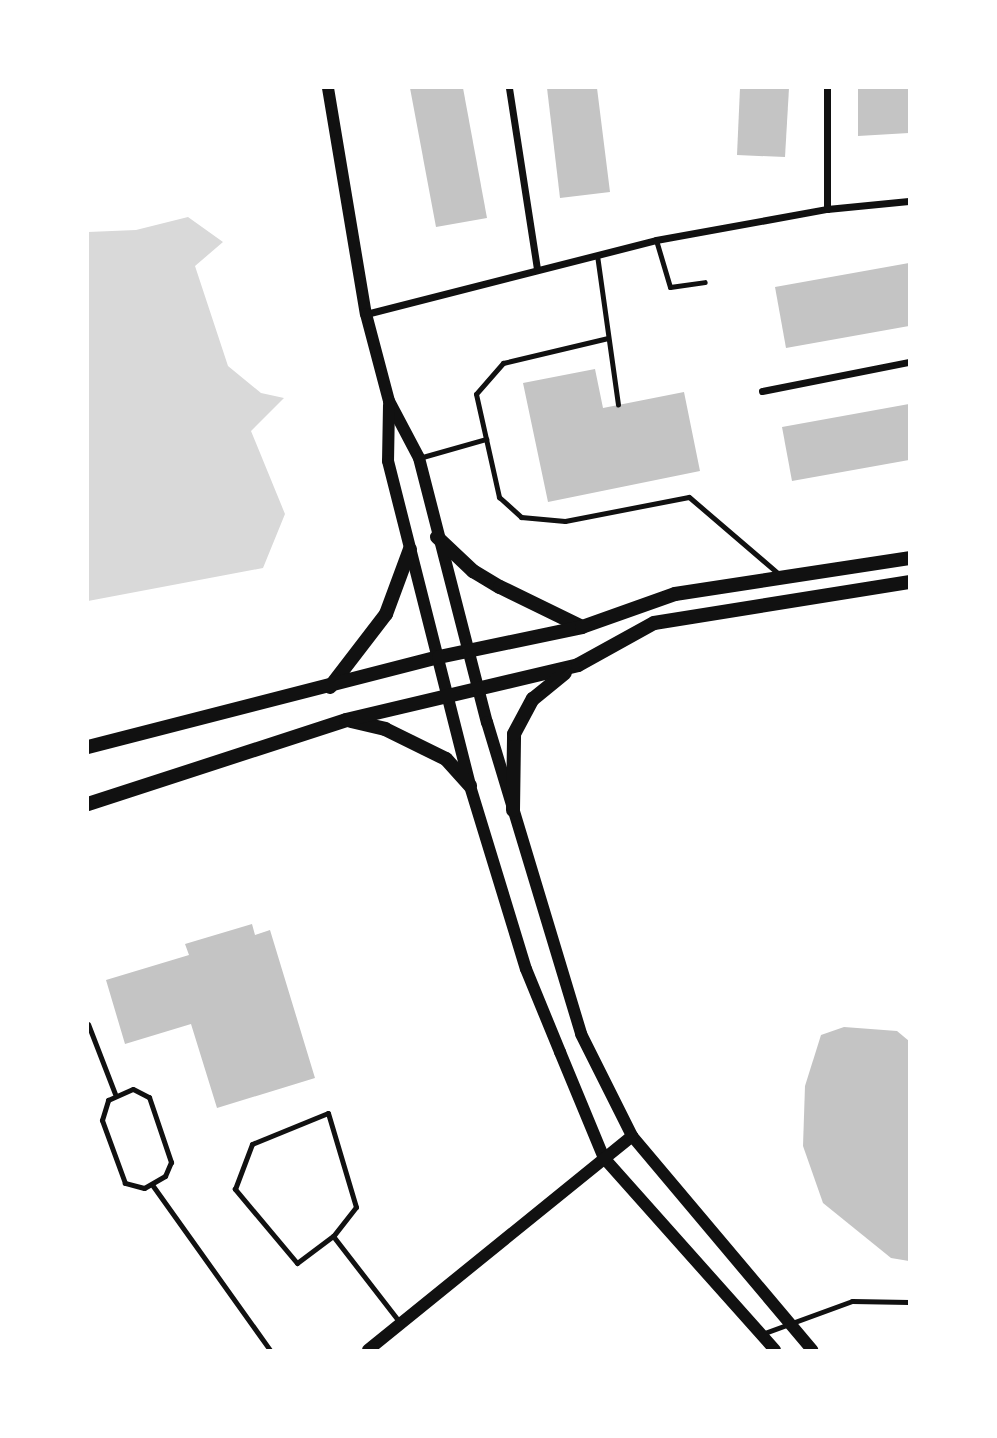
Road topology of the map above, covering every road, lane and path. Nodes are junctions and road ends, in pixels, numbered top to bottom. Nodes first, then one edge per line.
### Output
1 (328, 88) edge
2 (509, 88) edge
3 (827, 88) edge
4 (909, 201) edge
5 (827, 209) junction
6 (656, 240) junction
7 (597, 254) junction
8 (537, 268) junction
9 (705, 282) dead end
10 (366, 314) junction
11 (608, 338) junction
12 (909, 362) edge
13 (762, 391) dead end
14 (389, 401) junction
15 (618, 405) dead end
16 (486, 439) junction
17 (419, 458) junction
18 (437, 537) junction
19 (410, 549) junction
20 (909, 558) edge
21 (783, 578) junction
22 (909, 582) edge
23 (582, 627) junction
24 (471, 653) junction
25 (439, 657) junction
26 (578, 666) junction
27 (330, 687) junction
28 (480, 689) junction
29 (449, 698) junction
30 (346, 720) junction
31 (88, 747) edge
32 (470, 786) junction
33 (88, 804) edge
34 (513, 810) junction
35 (88, 1024) edge
36 (115, 1094) junction
37 (632, 1136) junction
38 (604, 1158) junction
39 (153, 1186) junction
40 (333, 1236) junction
41 (908, 1299) edge
42 (790, 1323) junction
43 (401, 1324) junction
44 (762, 1334) junction
45 (270, 1350) edge
46 (368, 1350) edge
47 (775, 1350) edge
48 (812, 1350) edge

1 - 10 street
2 - 8 street
3 - 5 street
4 - 5 street
5 - 6 street
6 - 7 street
6 - 9 lane
7 - 8 street
7 - 11 lane
8 - 10 street
10 - 14 street
11 - 15 lane
11 - 16 lane
12 - 13 street
14 - 17 street
14 - 19 street
16 - 17 lane
16 - 21 lane
17 - 18 street
18 - 23 main road
18 - 24 street
19 - 25 street
19 - 27 main road
20 - 21 main road
21 - 23 main road
22 - 26 main road
23 - 24 main road
24 - 25 main road
24 - 28 street
25 - 27 main road
25 - 29 street
26 - 28 main road
26 - 34 main road
27 - 31 main road
28 - 29 main road
28 - 34 street
29 - 30 main road
29 - 32 street
30 - 32 main road
30 - 33 main road
32 - 38 street
34 - 37 street
35 - 36 lane
36 - 39 lane
36 - 39 lane
37 - 38 street
37 - 42 street
38 - 43 street
38 - 44 street
39 - 45 lane
40 - 40 lane
40 - 43 lane
41 - 42 lane
42 - 44 lane
42 - 48 street
43 - 46 street
44 - 47 street

